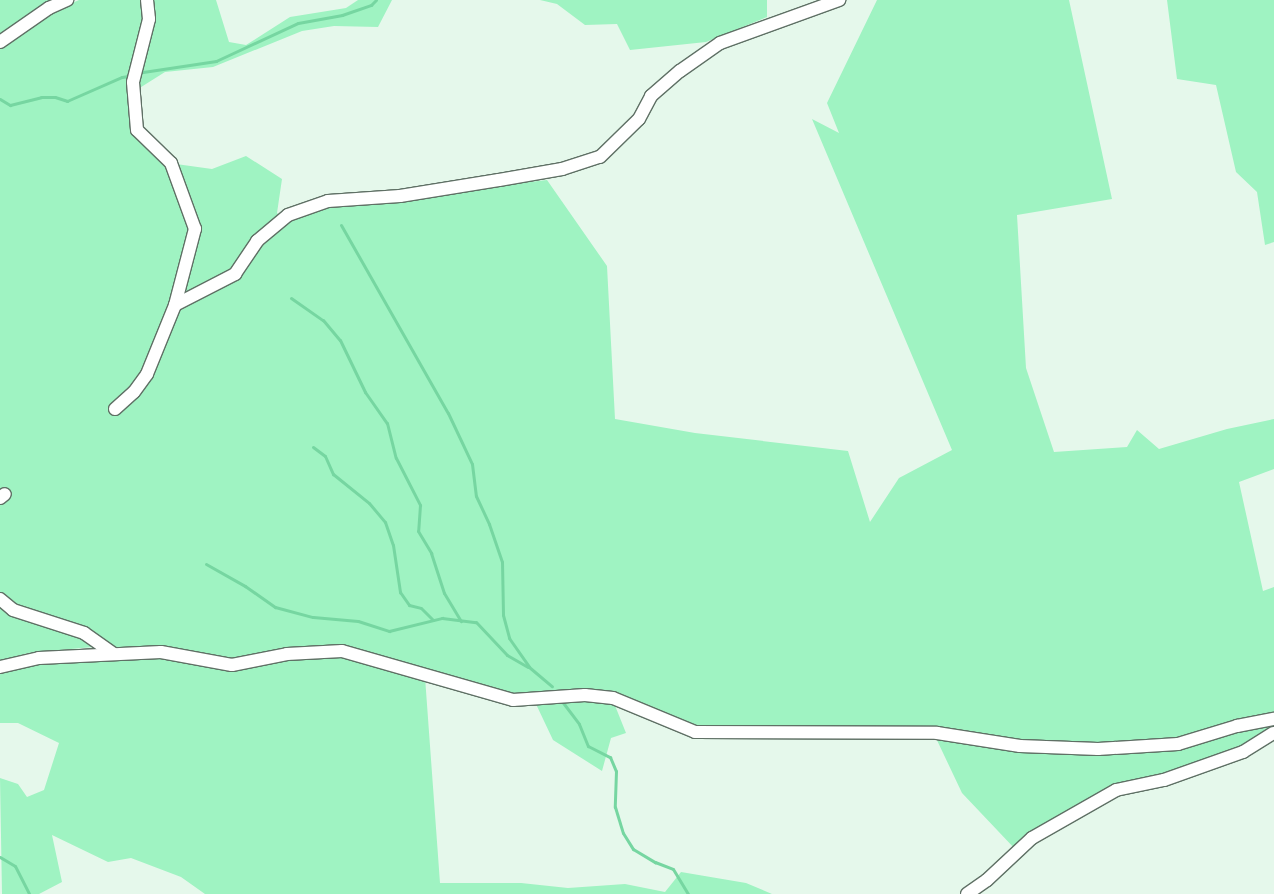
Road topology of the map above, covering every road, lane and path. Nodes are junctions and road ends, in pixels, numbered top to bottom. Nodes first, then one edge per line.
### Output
1 (67, 0) edge
2 (147, 0) edge
3 (839, 0) edge
4 (0, 42) edge
5 (175, 305) junction
6 (115, 409) dead end
7 (0, 599) edge
8 (113, 653) junction
9 (0, 667) edge
10 (1274, 719) edge
11 (1274, 733) edge
12 (967, 894) edge

1 - 4 street
2 - 5 street
3 - 5 street
5 - 6 street
7 - 8 street
8 - 9 street
8 - 10 street
11 - 12 street

